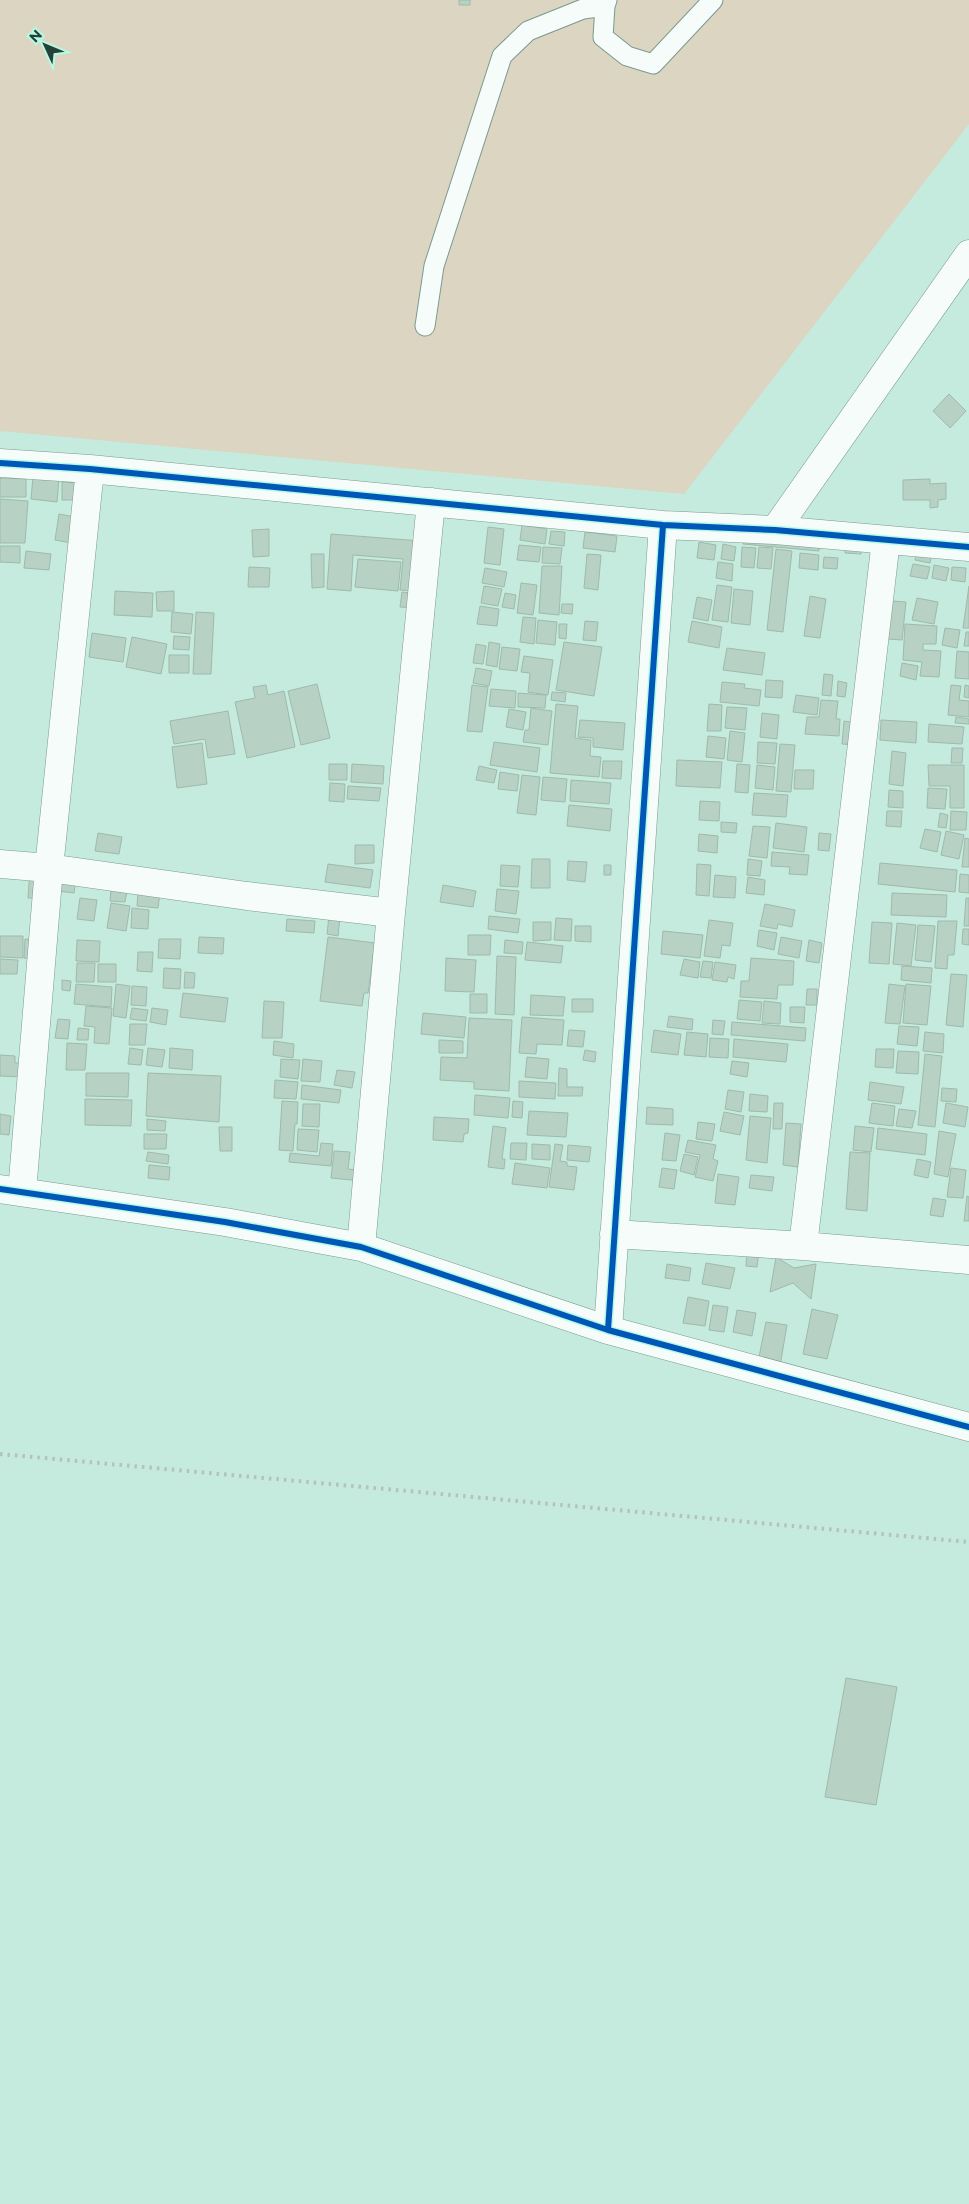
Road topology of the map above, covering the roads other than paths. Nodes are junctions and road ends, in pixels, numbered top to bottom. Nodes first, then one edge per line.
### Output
1 (713, 0) edge
2 (606, 3) edge
3 (969, 254) edge
4 (425, 326) dead end
5 (0, 463) edge
6 (90, 470) junction
7 (431, 502) junction
8 (663, 525) junction
9 (775, 530) junction
10 (886, 540) junction
11 (969, 547) edge
12 (0, 864) edge
13 (48, 868) junction
14 (390, 913) junction
15 (11, 1190) edge
16 (614, 1234) junction
17 (803, 1246) junction
18 (361, 1247) junction
19 (969, 1260) edge
20 (608, 1330) junction
21 (969, 1427) edge

1 - 2 lane
2 - 4 lane
3 - 9 street
5 - 6 street
6 - 7 street
6 - 13 street
7 - 8 street
7 - 14 street
8 - 9 street
8 - 16 street
9 - 10 street
10 - 11 street
10 - 17 street
12 - 13 street
13 - 14 street
13 - 15 street
14 - 18 street
15 - 18 street
16 - 17 street
16 - 20 street
17 - 19 street
18 - 20 street
20 - 21 street

